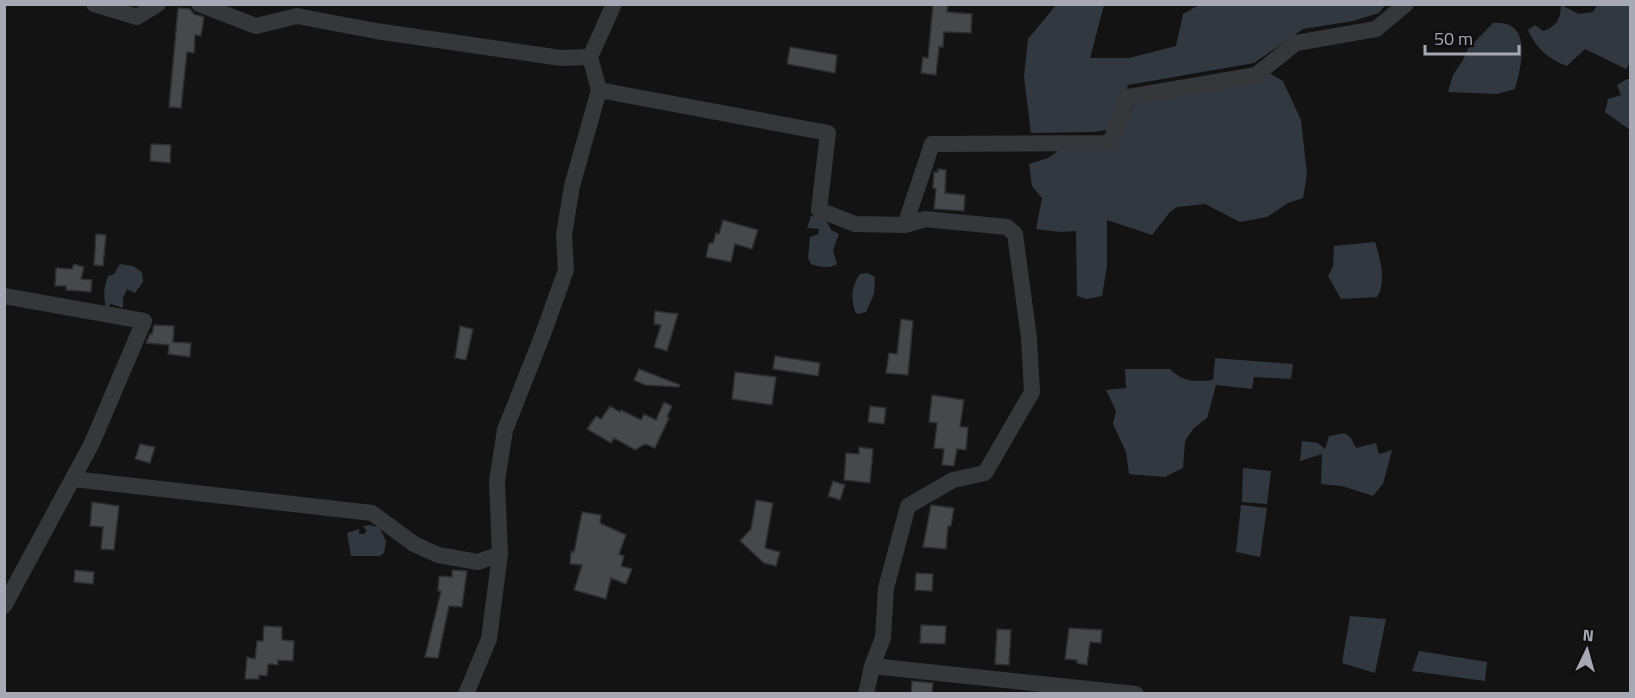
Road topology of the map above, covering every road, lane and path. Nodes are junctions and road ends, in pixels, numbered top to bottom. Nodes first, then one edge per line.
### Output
1 (94, 4) edge
2 (158, 4) edge
3 (199, 4) edge
4 (614, 4) edge
5 (1406, 4) edge
6 (590, 57) junction
7 (599, 90) junction
8 (904, 225) junction
9 (4, 296) edge
10 (73, 479) junction
11 (500, 554) junction
12 (4, 606) edge
13 (872, 666) junction
14 (466, 693) edge
15 (866, 693) edge
16 (1136, 693) edge

1 - 2 street
3 - 6 street
4 - 6 street
5 - 8 street
6 - 7 street
7 - 8 street
7 - 11 street
8 - 13 street
9 - 10 street
10 - 11 street
10 - 12 street
11 - 14 street
13 - 15 street
13 - 16 street

